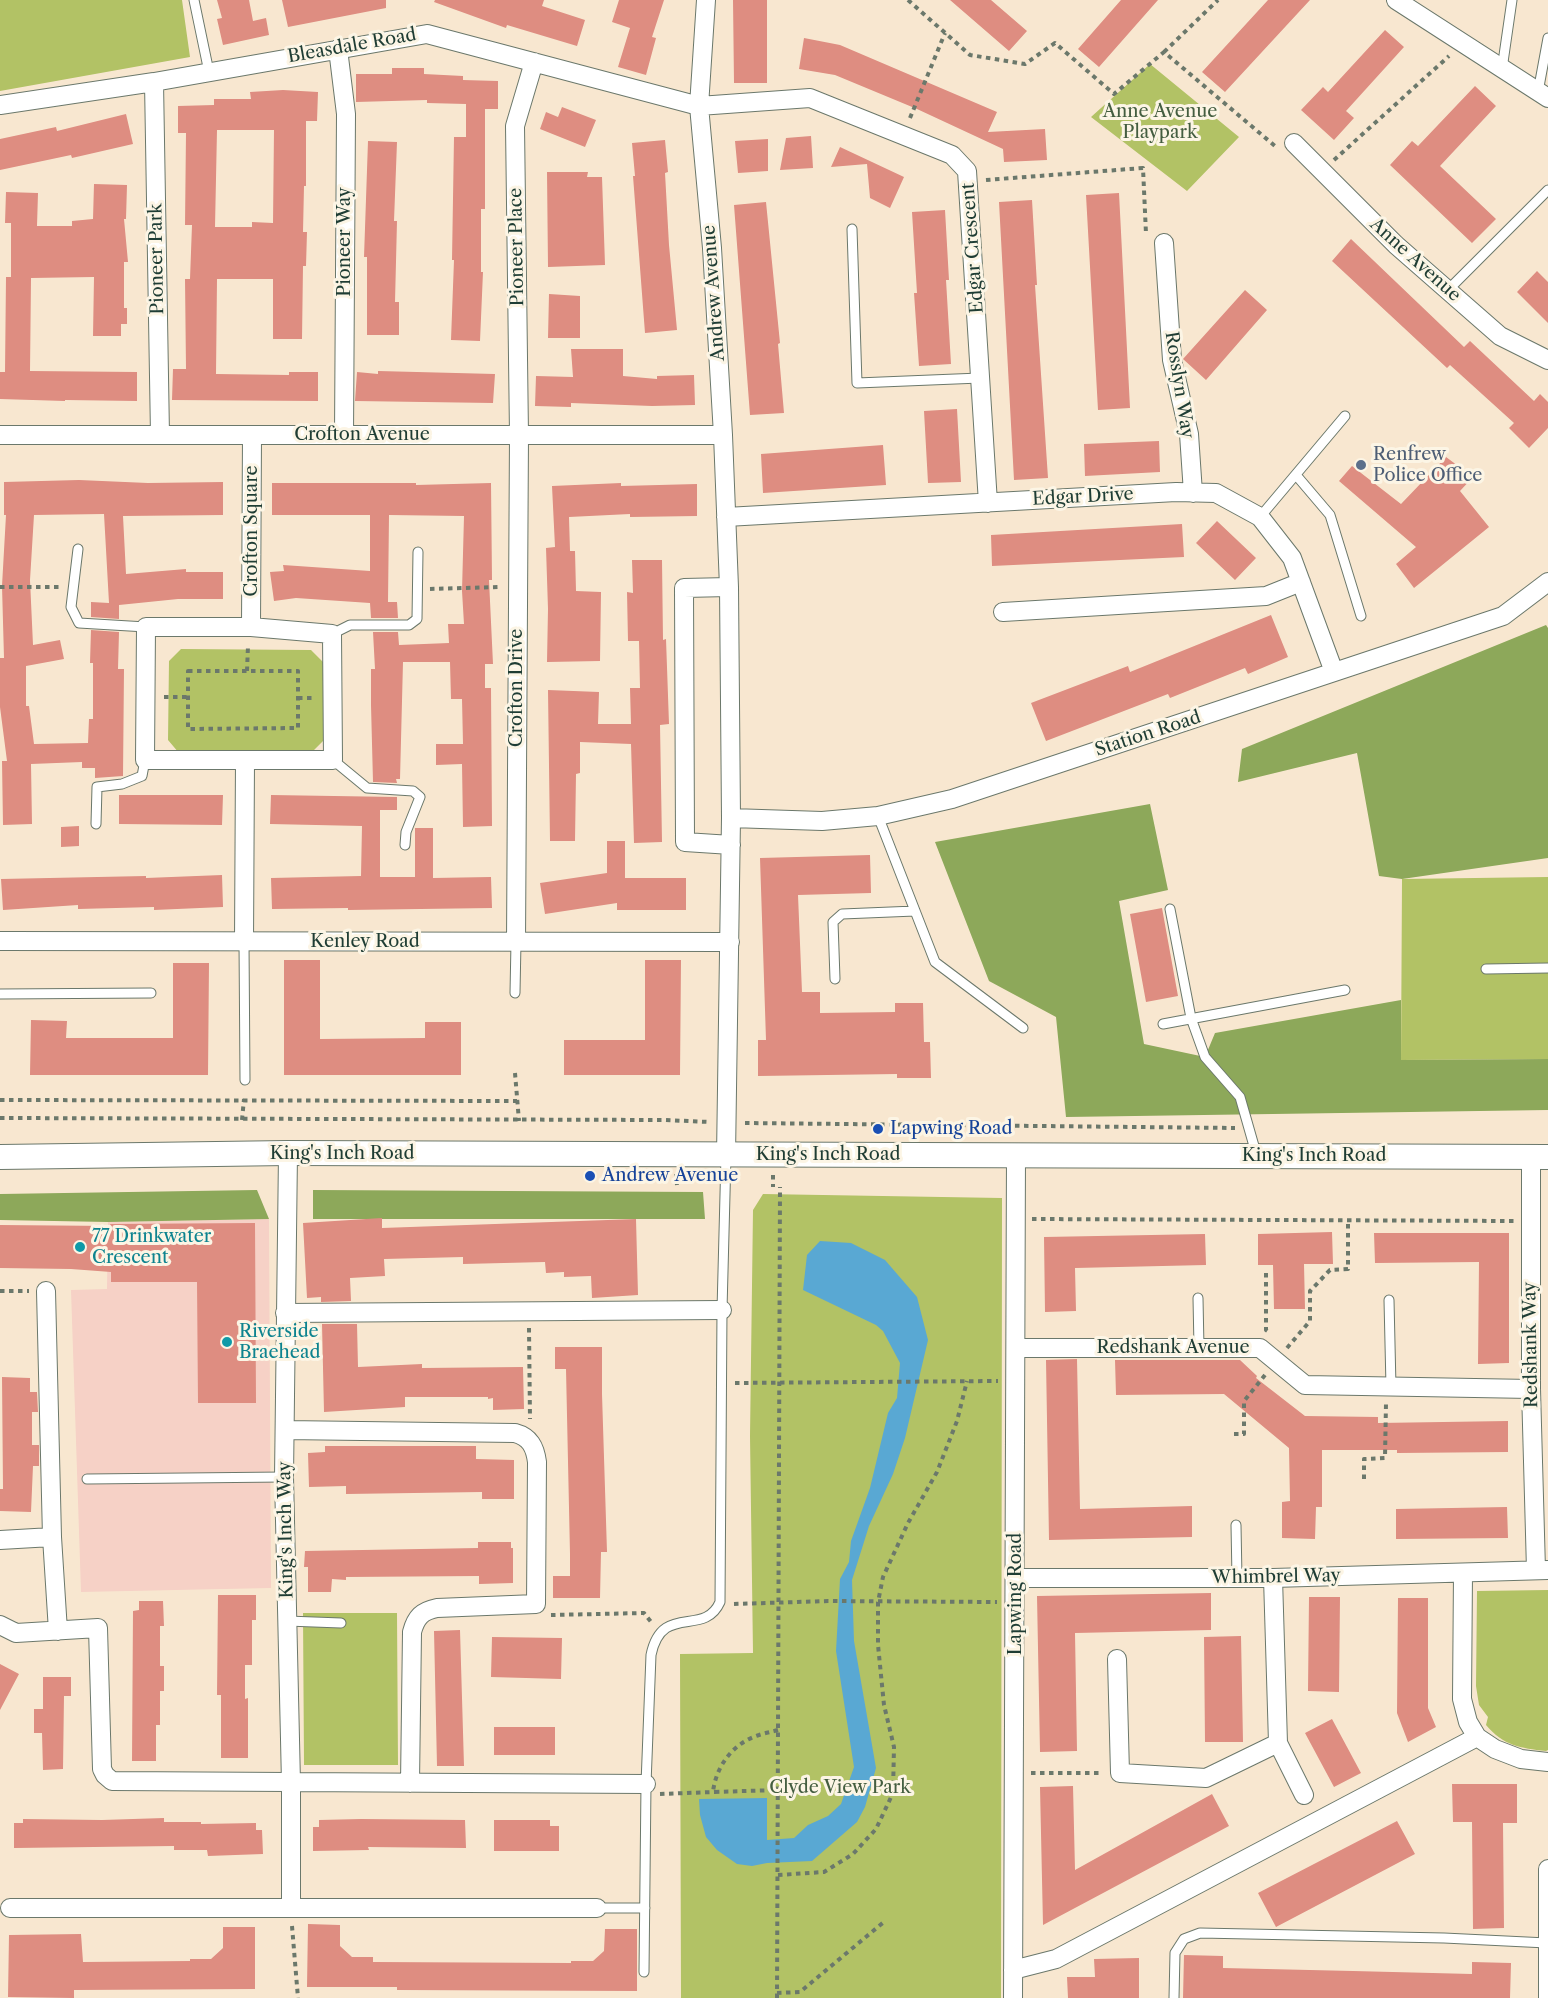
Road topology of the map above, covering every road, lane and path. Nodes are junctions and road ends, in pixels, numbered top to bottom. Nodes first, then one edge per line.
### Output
1 (194, 0) edge
2 (706, 0) edge
3 (908, 0) edge
4 (1218, 0) edge
5 (1396, 0) edge
6 (1512, 0) edge
7 (945, 33) junction
8 (1548, 38) edge
9 (1462, 43) junction
10 (338, 49) junction
11 (1164, 52) junction
12 (534, 62) junction
13 (1502, 69) junction
14 (209, 72) junction
15 (154, 82) junction
16 (1543, 95) edge
17 (0, 105) edge
18 (699, 106) junction
19 (903, 135) junction
20 (1294, 143) joint
21 (1322, 170) junction
22 (968, 181) junction
23 (1548, 190) edge
24 (852, 229) dead end
25 (1164, 243) joint
26 (1448, 290) junction
27 (1548, 360) edge
28 (980, 378) junction
29 (1345, 416) dead end
30 (0, 435) edge
31 (160, 435) junction
32 (252, 435) junction
33 (344, 435) junction
34 (519, 435) junction
35 (723, 435) junction
36 (1296, 475) junction
37 (1193, 493) junction
38 (988, 502) junction
39 (726, 517) junction
40 (1260, 517) junction
41 (78, 549) dead end
42 (418, 552) dead end
43 (1301, 582) junction
44 (1548, 582) edge
45 (74, 586) junction
46 (0, 587) edge
47 (518, 587) junction
48 (729, 587) junction
49 (417, 589) junction
50 (1003, 612) dead end
51 (1361, 616) dead end
52 (146, 627) junction
53 (251, 627) junction
54 (332, 634) junction
55 (248, 671) junction
56 (1334, 672) junction
57 (146, 697) junction
58 (188, 697) junction
59 (145, 760) junction
60 (245, 760) junction
61 (333, 760) junction
62 (878, 816) junction
63 (731, 818) junction
64 (96, 824) dead end
65 (405, 845) dead end
66 (731, 846) junction
67 (1170, 909) dead end
68 (915, 911) junction
69 (0, 941) edge
70 (244, 942) junction
71 (516, 942) junction
72 (730, 942) junction
73 (1548, 968) edge
74 (1486, 969) dead end
75 (835, 979) dead end
76 (1345, 990) dead end
77 (151, 993) dead end
78 (515, 993) dead end
79 (0, 994) edge
80 (1191, 1018) junction
81 (1163, 1024) dead end
82 (1023, 1028) dead end
83 (515, 1073) dead end
84 (245, 1080) joint
85 (0, 1100) edge
86 (243, 1101) junction
87 (517, 1101) junction
88 (0, 1118) edge
89 (242, 1120) junction
90 (519, 1120) junction
91 (727, 1123) junction
92 (1248, 1128) junction
93 (288, 1153) junction
94 (1016, 1154) junction
95 (726, 1156) junction
96 (1256, 1156) junction
97 (1540, 1156) edge
98 (0, 1157) edge
99 (780, 1187) dead end
100 (1017, 1219) junction
101 (1348, 1220) junction
102 (1530, 1221) junction
103 (1266, 1273) dead end
104 (0, 1291) edge
105 (46, 1291) joint
106 (1198, 1298) dead end
107 (1389, 1300) dead end
108 (722, 1310) junction
109 (529, 1311) junction
110 (285, 1313) junction
111 (1274, 1335) dead end
112 (1281, 1341) dead end
113 (1288, 1347) junction
114 (1017, 1348) junction
115 (1199, 1348) junction
116 (1276, 1362) junction
117 (967, 1381) junction
118 (779, 1382) junction
119 (1017, 1382) junction
120 (722, 1383) junction
121 (1389, 1387) junction
122 (1531, 1389) junction
123 (285, 1430) junction
124 (1234, 1434) dead end
125 (523, 1435) junction
126 (284, 1477) junction
127 (87, 1479) dead end
128 (1364, 1479) dead end
129 (1236, 1525) dead end
130 (52, 1537) junction
131 (0, 1540) edge
132 (1542, 1570) edge
133 (1463, 1573) junction
134 (1016, 1578) junction
135 (1238, 1578) junction
136 (1273, 1578) junction
137 (720, 1602) junction
138 (878, 1602) junction
139 (1016, 1602) junction
140 (778, 1603) junction
141 (536, 1604) junction
142 (287, 1621) junction
143 (341, 1623) dead end
144 (0, 1624) edge
145 (58, 1631) junction
146 (660, 1633) junction
147 (1117, 1659) dead end
148 (778, 1730) junction
149 (1476, 1737) junction
150 (1278, 1743) junction
151 (1548, 1762) edge
152 (1014, 1773) junction
153 (1120, 1773) junction
154 (291, 1783) junction
155 (410, 1784) junction
156 (646, 1784) junction
157 (778, 1790) junction
158 (716, 1792) junction
159 (1304, 1795) dead end
160 (1548, 1869) edge
161 (778, 1875) junction
162 (10, 1908) dead end
163 (291, 1908) junction
164 (597, 1908) joint
165 (645, 1908) junction
166 (885, 1921) dead end
167 (1547, 1943) edge
168 (1013, 1970) junction
169 (644, 1972) dead end
170 (777, 1995) edge
171 (298, 1998) edge
172 (1013, 1998) edge
173 (1174, 1998) edge
174 (1548, 1998) edge

1 - 14 lane
2 - 18 street, Andrew Avenue
3 - 7 path
4 - 11 path
5 - 9 street
6 - 13 lane
7 - 11 path
7 - 19 path
8 - 16 lane
9 - 13 street
9 - 21 path
10 - 12 street, Bleasdale Road
10 - 14 street, Bleasdale Road
10 - 33 street, Pioneer Way
11 - 20 path
12 - 18 street, Bleasdale Road
12 - 34 street, Pioneer Place
13 - 16 street
14 - 15 street, Bleasdale Road
15 - 17 street, Bleasdale Road
15 - 31 street, Pioneer Park
18 - 19 street, Edgar Crescent
18 - 35 street, Andrew Avenue
19 - 22 street, Edgar Crescent
20 - 21 street, Anne Avenue
21 - 26 street, Anne Avenue
22 - 25 path
22 - 28 street, Edgar Crescent
23 - 26 lane
24 - 28 lane
25 - 37 street, Rosslyn Way
26 - 27 street, Anne Avenue
28 - 38 street, Edgar Crescent
29 - 36 lane
30 - 31 street, Crofton Avenue
31 - 32 street, Crofton Avenue
32 - 33 street, Crofton Avenue
32 - 53 street, Crofton Square
33 - 34 street, Crofton Avenue
34 - 35 street, Crofton Avenue
34 - 47 street, Crofton Drive
35 - 39 street, Andrew Avenue
36 - 40 lane
36 - 51 lane
37 - 38 street, Edgar Drive
37 - 40 street, Edgar Drive
38 - 39 street, Edgar Drive
39 - 48 street, Andrew Avenue
40 - 43 street, Edgar Drive
41 - 45 lane
42 - 49 lane
43 - 50 street
43 - 56 street, Edgar Drive
44 - 56 street, Station Road
45 - 46 path
45 - 52 lane
47 - 49 path
47 - 71 street, Crofton Drive
48 - 63 street, Andrew Avenue
48 - 66 street
49 - 54 lane
52 - 53 street
52 - 57 street
53 - 54 street
53 - 55 path
54 - 61 street
55 - 58 path
55 - 58 path
56 - 62 street, Station Road
57 - 58 path
57 - 59 street
59 - 60 street
59 - 64 lane
60 - 61 street
60 - 70 street
61 - 65 lane
62 - 63 street, Station Road
62 - 68 lane
63 - 66 street, Andrew Avenue
66 - 72 street, Andrew Avenue
67 - 80 lane
68 - 75 lane
68 - 82 lane
69 - 70 street, Kenley Road
70 - 71 street, Kenley Road
70 - 84 lane
71 - 72 street, Kenley Road
71 - 78 lane
72 - 91 street, Andrew Avenue
73 - 74 lane
76 - 80 lane
77 - 79 lane
80 - 81 lane
80 - 92 lane
83 - 87 path
84 - 86 path
85 - 86 path
86 - 87 path
86 - 89 path
87 - 90 path
88 - 89 path
89 - 90 path
90 - 91 path
91 - 92 path
91 - 95 street, Andrew Avenue
92 - 96 lane
93 - 95 street, King's Inch Road
93 - 98 street, King's Inch Road
93 - 110 street, King's Inch Way
94 - 95 street, King's Inch Road
94 - 96 street, King's Inch Road
94 - 100 street, Lapwing Road
95 - 108 lane
96 - 97 street, King's Inch Road
97 - 102 street, Redshank Way
99 - 118 path
100 - 101 path
100 - 114 street, Lapwing Road
101 - 102 path
101 - 113 path
102 - 122 street, Redshank Way
103 - 111 path
104 - 105 path
105 - 130 street
106 - 115 lane
107 - 121 lane
108 - 109 street
108 - 120 lane
109 - 110 street
109 - 125 path
110 - 123 street, King's Inch Way
112 - 113 path
113 - 116 path
114 - 115 street, Redshank Avenue
114 - 119 street, Lapwing Road
115 - 116 street, Redshank Avenue
116 - 121 street, Redshank Avenue
116 - 124 path
117 - 118 path
117 - 119 path
117 - 138 path
118 - 120 path
118 - 140 path
119 - 134 street, Lapwing Road
120 - 137 lane
121 - 122 street, Redshank Avenue
121 - 128 path
122 - 132 street, Redshank Way
123 - 125 street
123 - 126 street, King's Inch Way
125 - 141 street
126 - 127 lane
126 - 142 street, King's Inch Way
129 - 135 lane
130 - 131 street
130 - 145 street
132 - 133 street, Whimbrel Way
133 - 136 street, Whimbrel Way
133 - 149 street
134 - 135 street, Whimbrel Way
134 - 139 street, Lapwing Road
135 - 136 street, Whimbrel Way
136 - 150 street
137 - 140 path
137 - 146 lane
138 - 139 path
138 - 140 path
138 - 161 path
139 - 152 street, Lapwing Road
140 - 148 path
141 - 146 path
141 - 155 street
142 - 143 lane
142 - 154 street, King's Inch Way
144 - 145 street
145 - 154 street
146 - 156 lane
147 - 153 street
148 - 157 path
148 - 158 path
149 - 151 street
149 - 168 street
150 - 153 street
150 - 159 street
152 - 153 path
152 - 168 street, Lapwing Road
154 - 155 street
154 - 163 street, King's Inch Way
155 - 156 street
156 - 158 path
156 - 165 lane
157 - 158 path
157 - 161 path
160 - 167 street
161 - 170 path
162 - 163 street
163 - 164 street
163 - 171 path
164 - 165 lane
165 - 169 lane
166 - 170 path
167 - 173 lane
167 - 174 street
168 - 172 street, Lapwing Road

